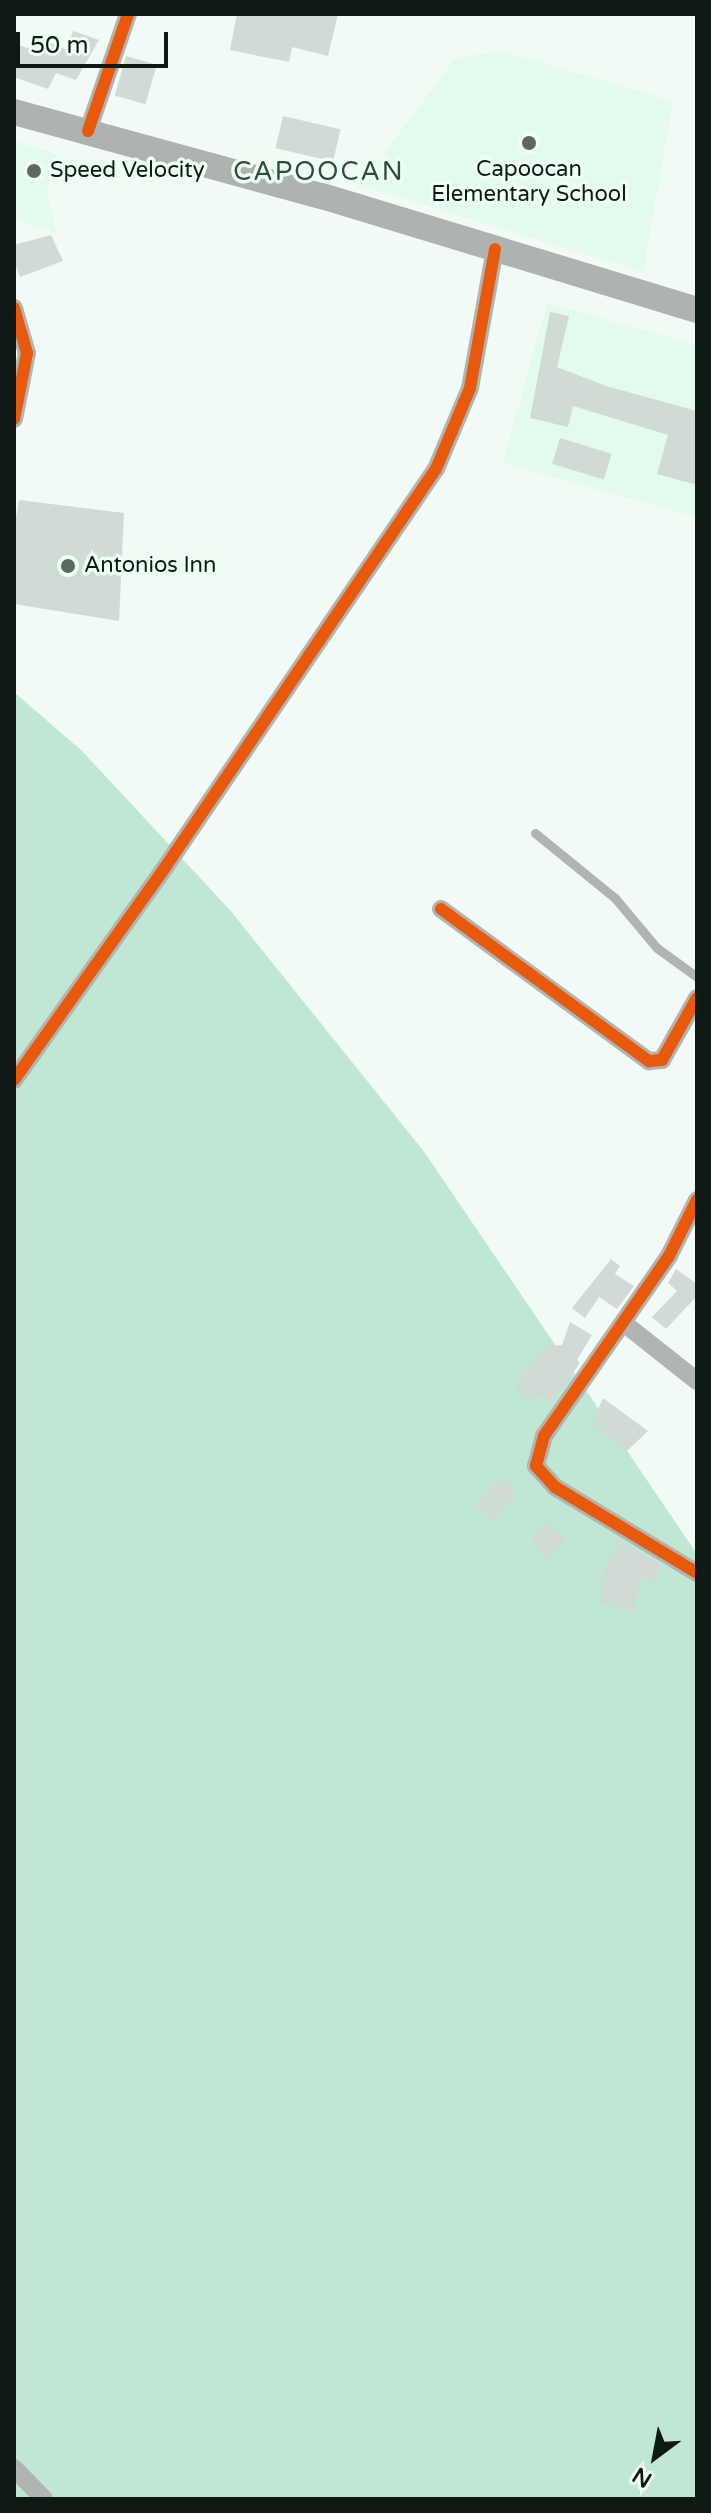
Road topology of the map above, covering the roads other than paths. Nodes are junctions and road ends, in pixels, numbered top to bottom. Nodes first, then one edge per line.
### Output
1 (128, 14) edge
2 (14, 112) edge
3 (88, 131) junction
4 (495, 249) junction
5 (14, 308) edge
6 (697, 310) edge
7 (14, 419) edge
8 (535, 833) dead end
9 (441, 909) dead end
10 (697, 977) edge
11 (697, 998) edge
12 (14, 1080) edge
13 (697, 1200) edge
14 (625, 1324) junction
15 (697, 1381) edge
16 (697, 1573) edge
17 (14, 2468) edge
18 (44, 2499) edge

1 - 3 street
2 - 3 main road
3 - 4 main road
4 - 6 main road
4 - 12 street
5 - 7 street
8 - 10 lane
9 - 11 street
13 - 14 street
14 - 15 street
14 - 16 street
17 - 18 street

